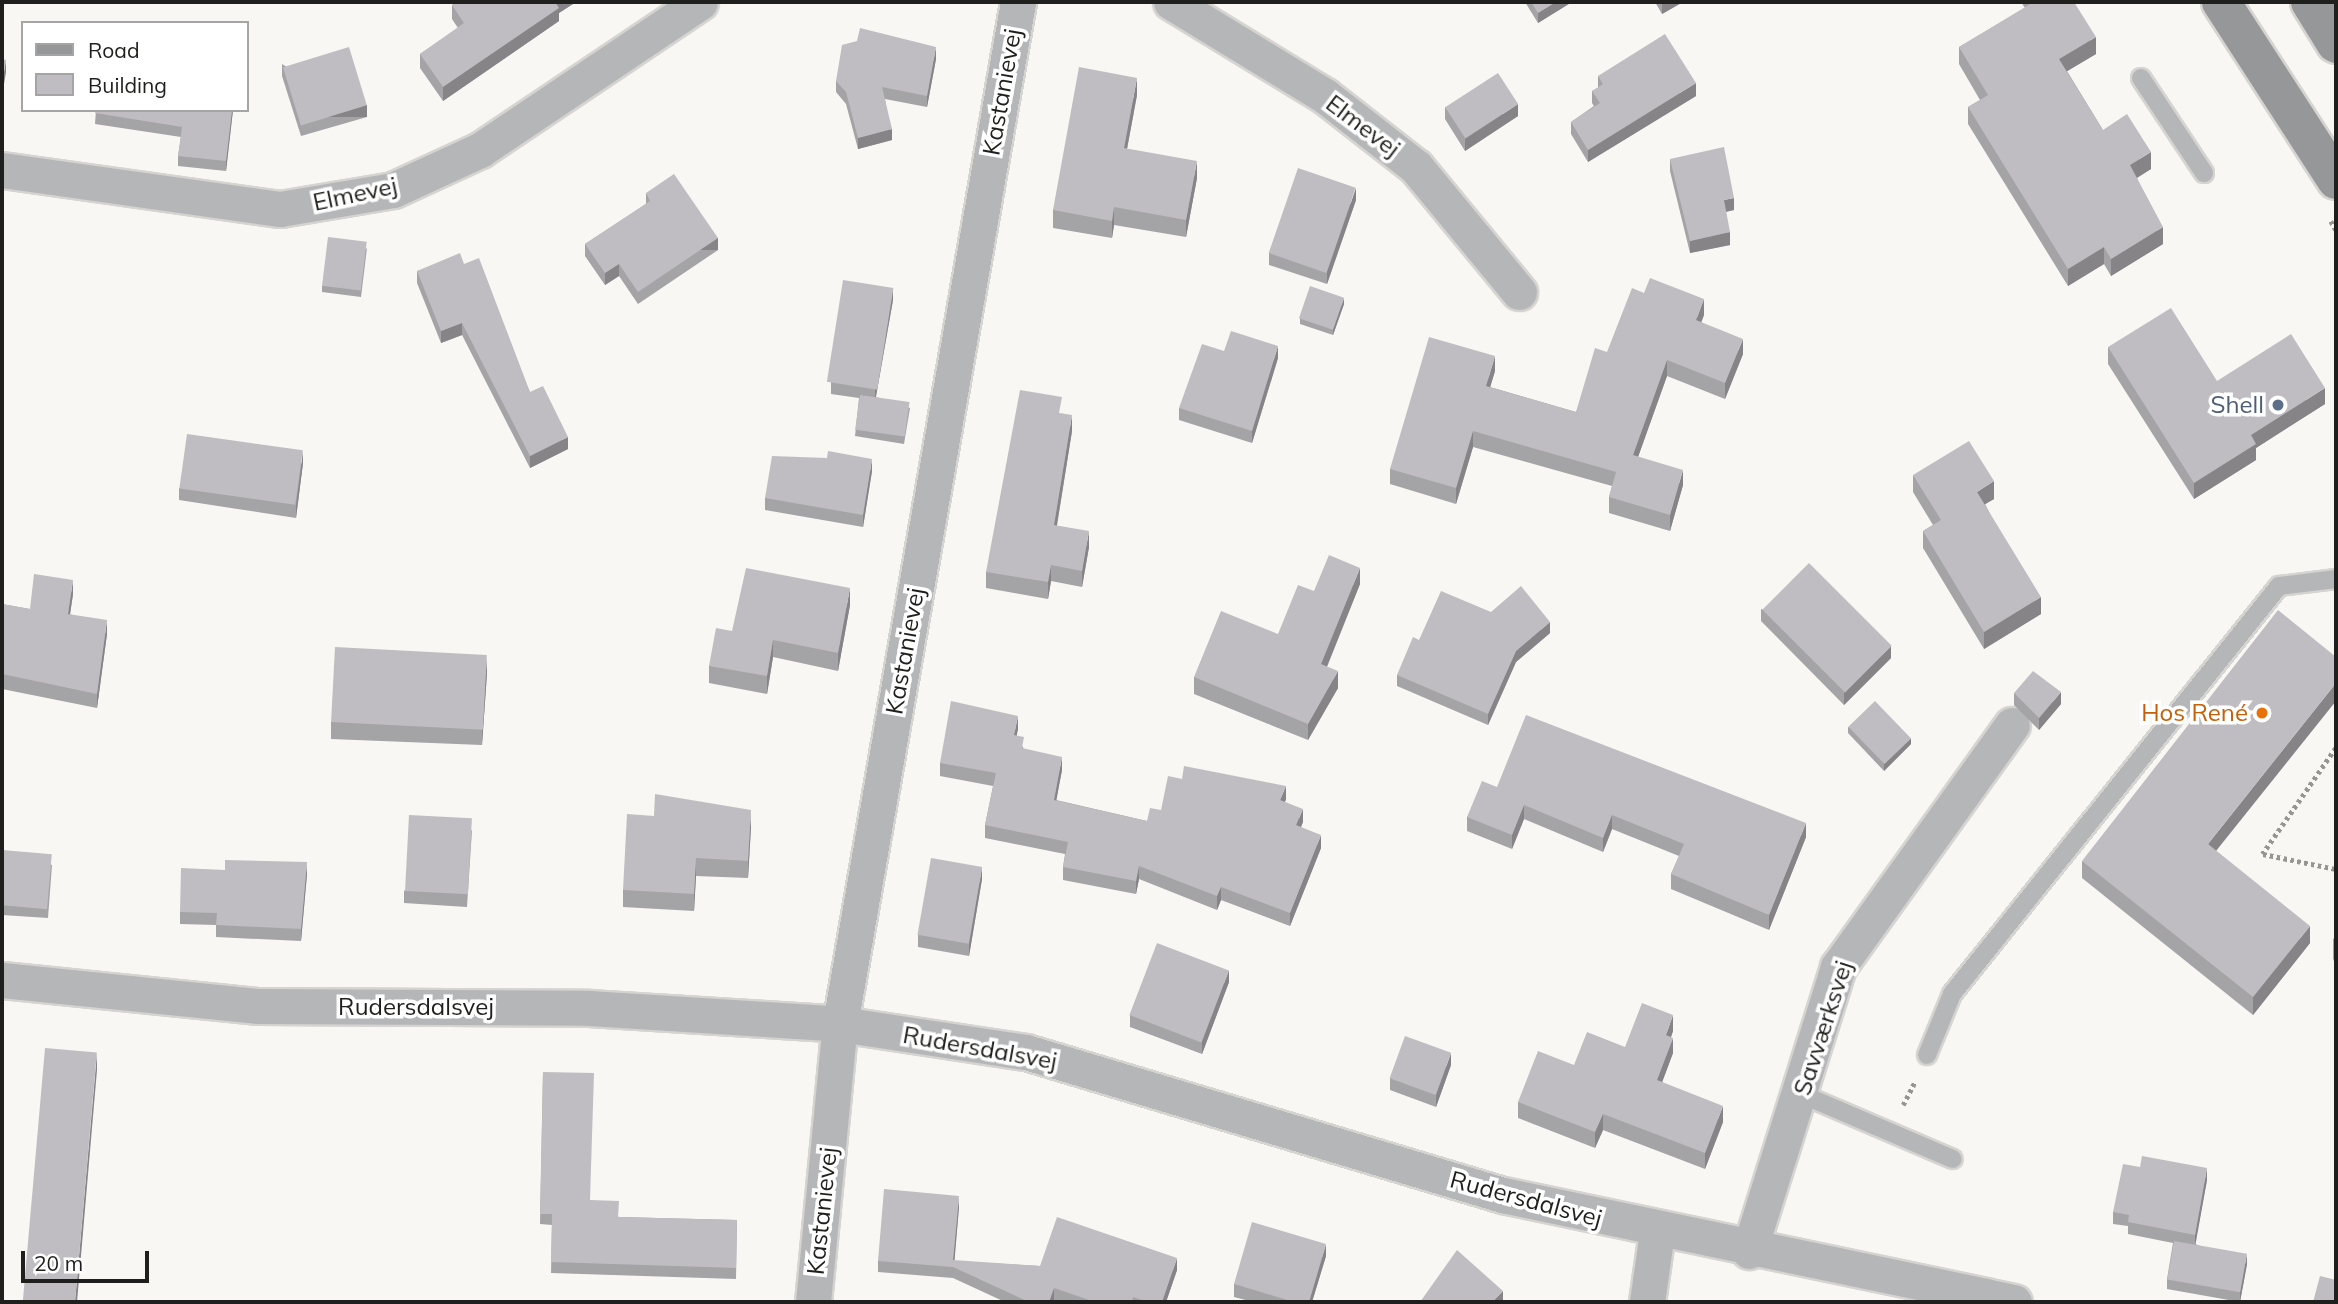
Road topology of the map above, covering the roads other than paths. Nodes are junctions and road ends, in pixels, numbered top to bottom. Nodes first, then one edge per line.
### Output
1 (700, 2) edge
2 (1018, 2) edge
3 (1171, 2) edge
4 (2221, 2) edge
5 (2309, 2) edge
6 (2336, 44) edge
7 (2141, 78) dead end
8 (2, 170) edge
9 (2204, 173) dead end
10 (2336, 180) edge
11 (1519, 292) dead end
12 (2336, 579) edge
13 (2012, 725) dead end
14 (2, 980) edge
15 (840, 1024) junction
16 (1927, 1055) road end
17 (1801, 1094) junction
18 (1952, 1159) dead end
19 (1657, 1232) junction
20 (1749, 1251) junction
21 (813, 1302) edge
22 (1647, 1302) edge
23 (2014, 1302) edge

1 - 8 street, Elmevej
2 - 15 street, Kastanievej
3 - 11 street, Elmevej
4 - 10 main road
5 - 6 main road
7 - 9 lane
12 - 16 lane
13 - 17 street, Savværksvej
14 - 15 street, Rudersdalsvej
15 - 19 street, Rudersdalsvej
15 - 21 street, Kastanievej
17 - 18 lane
17 - 20 street, Savværksvej
19 - 20 street, Rudersdalsvej
19 - 22 street
20 - 23 street, Rudersdalsvej

